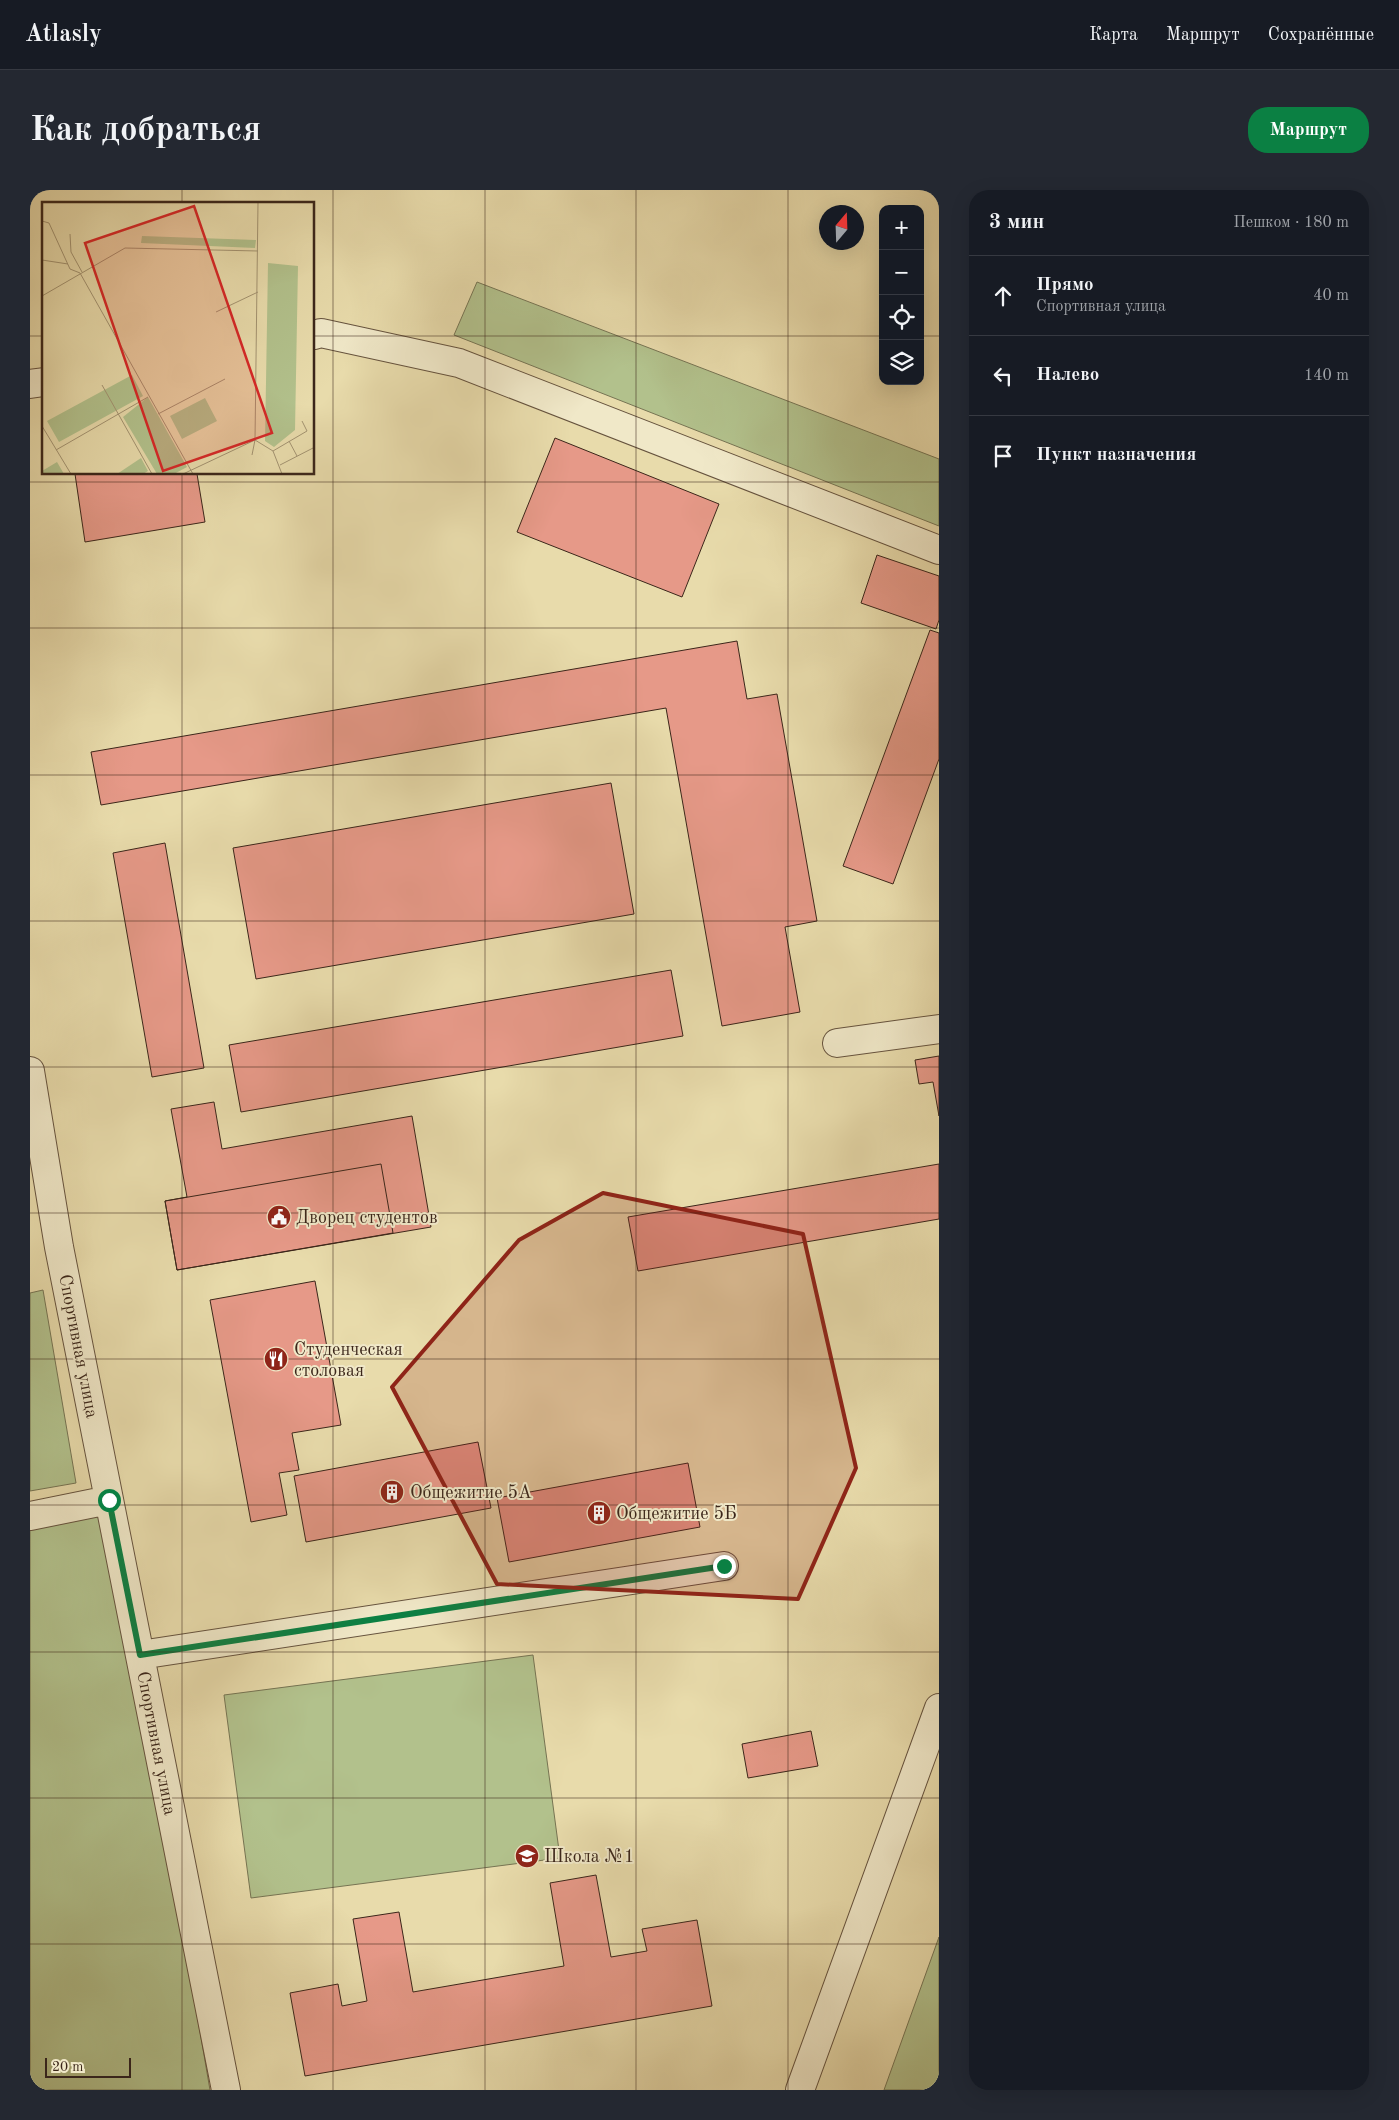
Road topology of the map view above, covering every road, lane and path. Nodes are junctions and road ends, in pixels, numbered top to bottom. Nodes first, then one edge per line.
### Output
1 (315, 335) edge
2 (939, 550) edge
3 (939, 1029) edge
4 (837, 1043) dead end
5 (30, 1071) edge
6 (109, 1500) junction
7 (30, 1516) edge
8 (724, 1566) dead end
9 (140, 1655) junction
10 (939, 1708) edge
11 (226, 2090) edge
12 (800, 2090) edge

1 - 2 street
3 - 4 street
5 - 6 street, Спортивная улица
6 - 7 street
6 - 9 street, Спортивная улица
8 - 9 street
9 - 11 street, Спортивная улица
10 - 12 street

